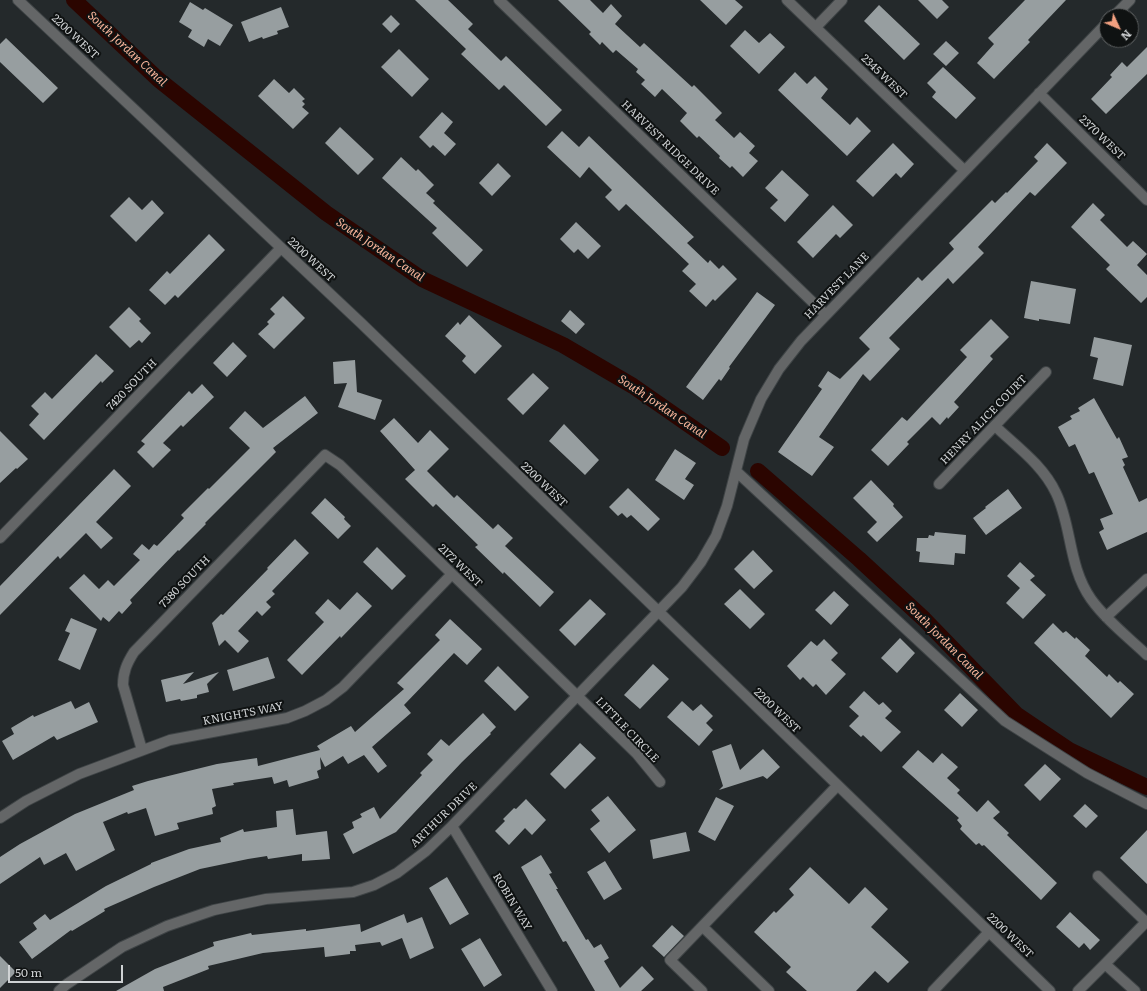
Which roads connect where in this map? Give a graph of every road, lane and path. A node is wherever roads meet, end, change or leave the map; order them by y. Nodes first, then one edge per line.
1 (18, 0) edge
2 (499, 0) edge
3 (787, 0) edge
4 (842, 0) edge
5 (1130, 0) edge
6 (1122, 8) edge
7 (816, 27) junction
8 (1099, 31) edge
9 (1039, 93) junction
10 (964, 170) junction
11 (1147, 200) edge
12 (281, 248) junction
13 (826, 314) junction
14 (1046, 372) dead end
15 (995, 426) junction
16 (325, 455) joint
17 (737, 472) junction
18 (939, 484) dead end
19 (0, 538) edge
20 (452, 574) junction
21 (1147, 579) edge
22 (657, 612) junction
23 (1106, 616) junction
24 (1147, 655) edge
25 (577, 696) junction
26 (142, 750) junction
27 (660, 782) dead end
28 (837, 786) junction
29 (1147, 804) edge
30 (0, 818) edge
31 (452, 826) junction
32 (1098, 876) dead end
33 (703, 927) junction
34 (989, 932) junction
35 (1106, 964) junction
36 (547, 989) edge
37 (59, 991) edge
38 (702, 991) edge
39 (769, 991) edge
40 (933, 991) edge
41 (1050, 991) edge
42 (1078, 991) edge
43 (1135, 991) edge

1 - 12 street, 2200 WEST
2 - 13 street, HARVEST RIDGE DRIVE
3 - 7 street, 2345 WEST
4 - 7 street
5 - 6 street
7 - 10 street, 2345 WEST
8 - 9 street, HARVEST LANE
9 - 10 street, HARVEST LANE
9 - 11 street, 2370 WEST
10 - 13 street, HARVEST LANE
12 - 19 street, 7420 SOUTH
12 - 22 street, 2200 WEST
13 - 17 street, HARVEST LANE
14 - 15 street, HENRY ALICE COURT
15 - 18 street, HENRY ALICE COURT
15 - 23 street
16 - 20 street, 2172 WEST
16 - 26 street, 7380 SOUTH
17 - 22 street, HARVEST LANE
17 - 29 street
20 - 25 street, 2172 WEST
20 - 26 street, KNIGHTS WAY
21 - 23 street
22 - 25 street, ARTHUR DRIVE
22 - 28 street, 2200 WEST
23 - 24 street
25 - 27 street, LITTLE CIRCLE
25 - 31 street, ARTHUR DRIVE
26 - 30 street, KNIGHTS WAY
28 - 33 street
28 - 34 street, 2200 WEST
31 - 36 street, ROBIN WAY
31 - 37 street, ARTHUR DRIVE
32 - 35 street
33 - 38 street
33 - 39 street
34 - 40 street
34 - 41 street, 2200 WEST
35 - 42 street
35 - 43 street

